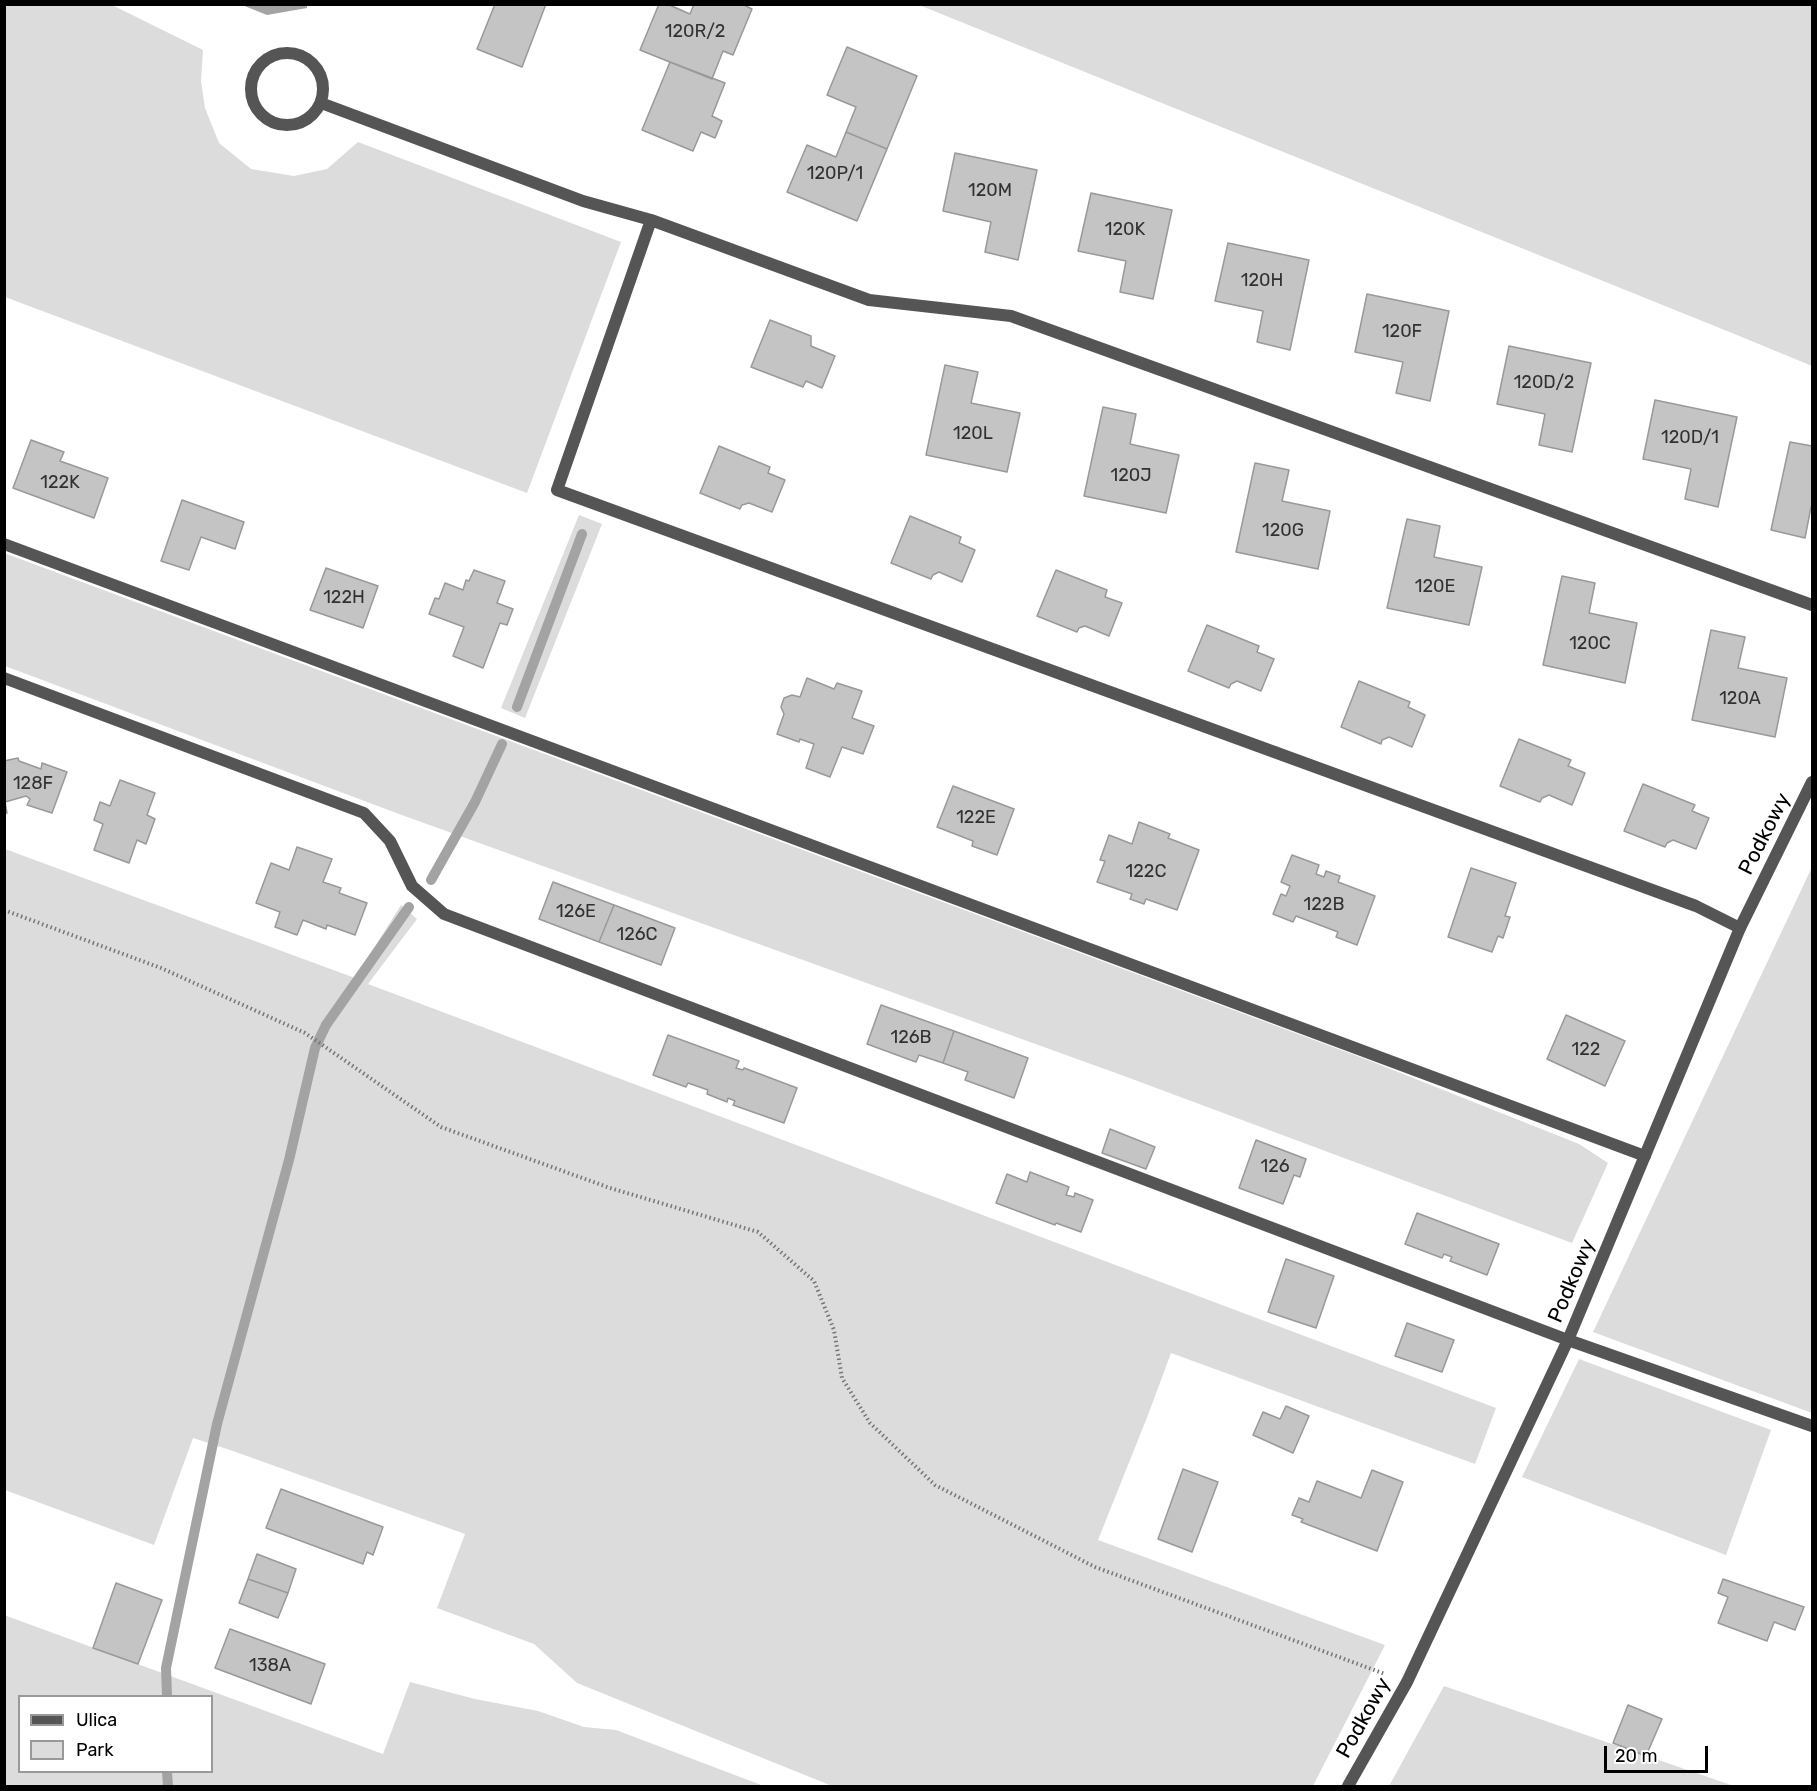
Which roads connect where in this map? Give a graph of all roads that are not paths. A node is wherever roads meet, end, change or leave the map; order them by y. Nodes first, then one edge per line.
1 (321, 103) junction
2 (651, 220) junction
3 (4, 544) edge
4 (1812, 605) edge
5 (4, 678) edge
6 (1812, 783) edge
7 (1740, 928) junction
8 (1645, 1156) junction
9 (1568, 1340) junction
10 (1812, 1426) edge
11 (1348, 1786) edge

1 - 1 street
1 - 2 street
2 - 4 street
2 - 7 street
3 - 8 street
5 - 9 street
6 - 7 street, Podkowy
7 - 8 street, Podkowy
8 - 9 street, Podkowy
9 - 10 street
9 - 11 street, Podkowy

